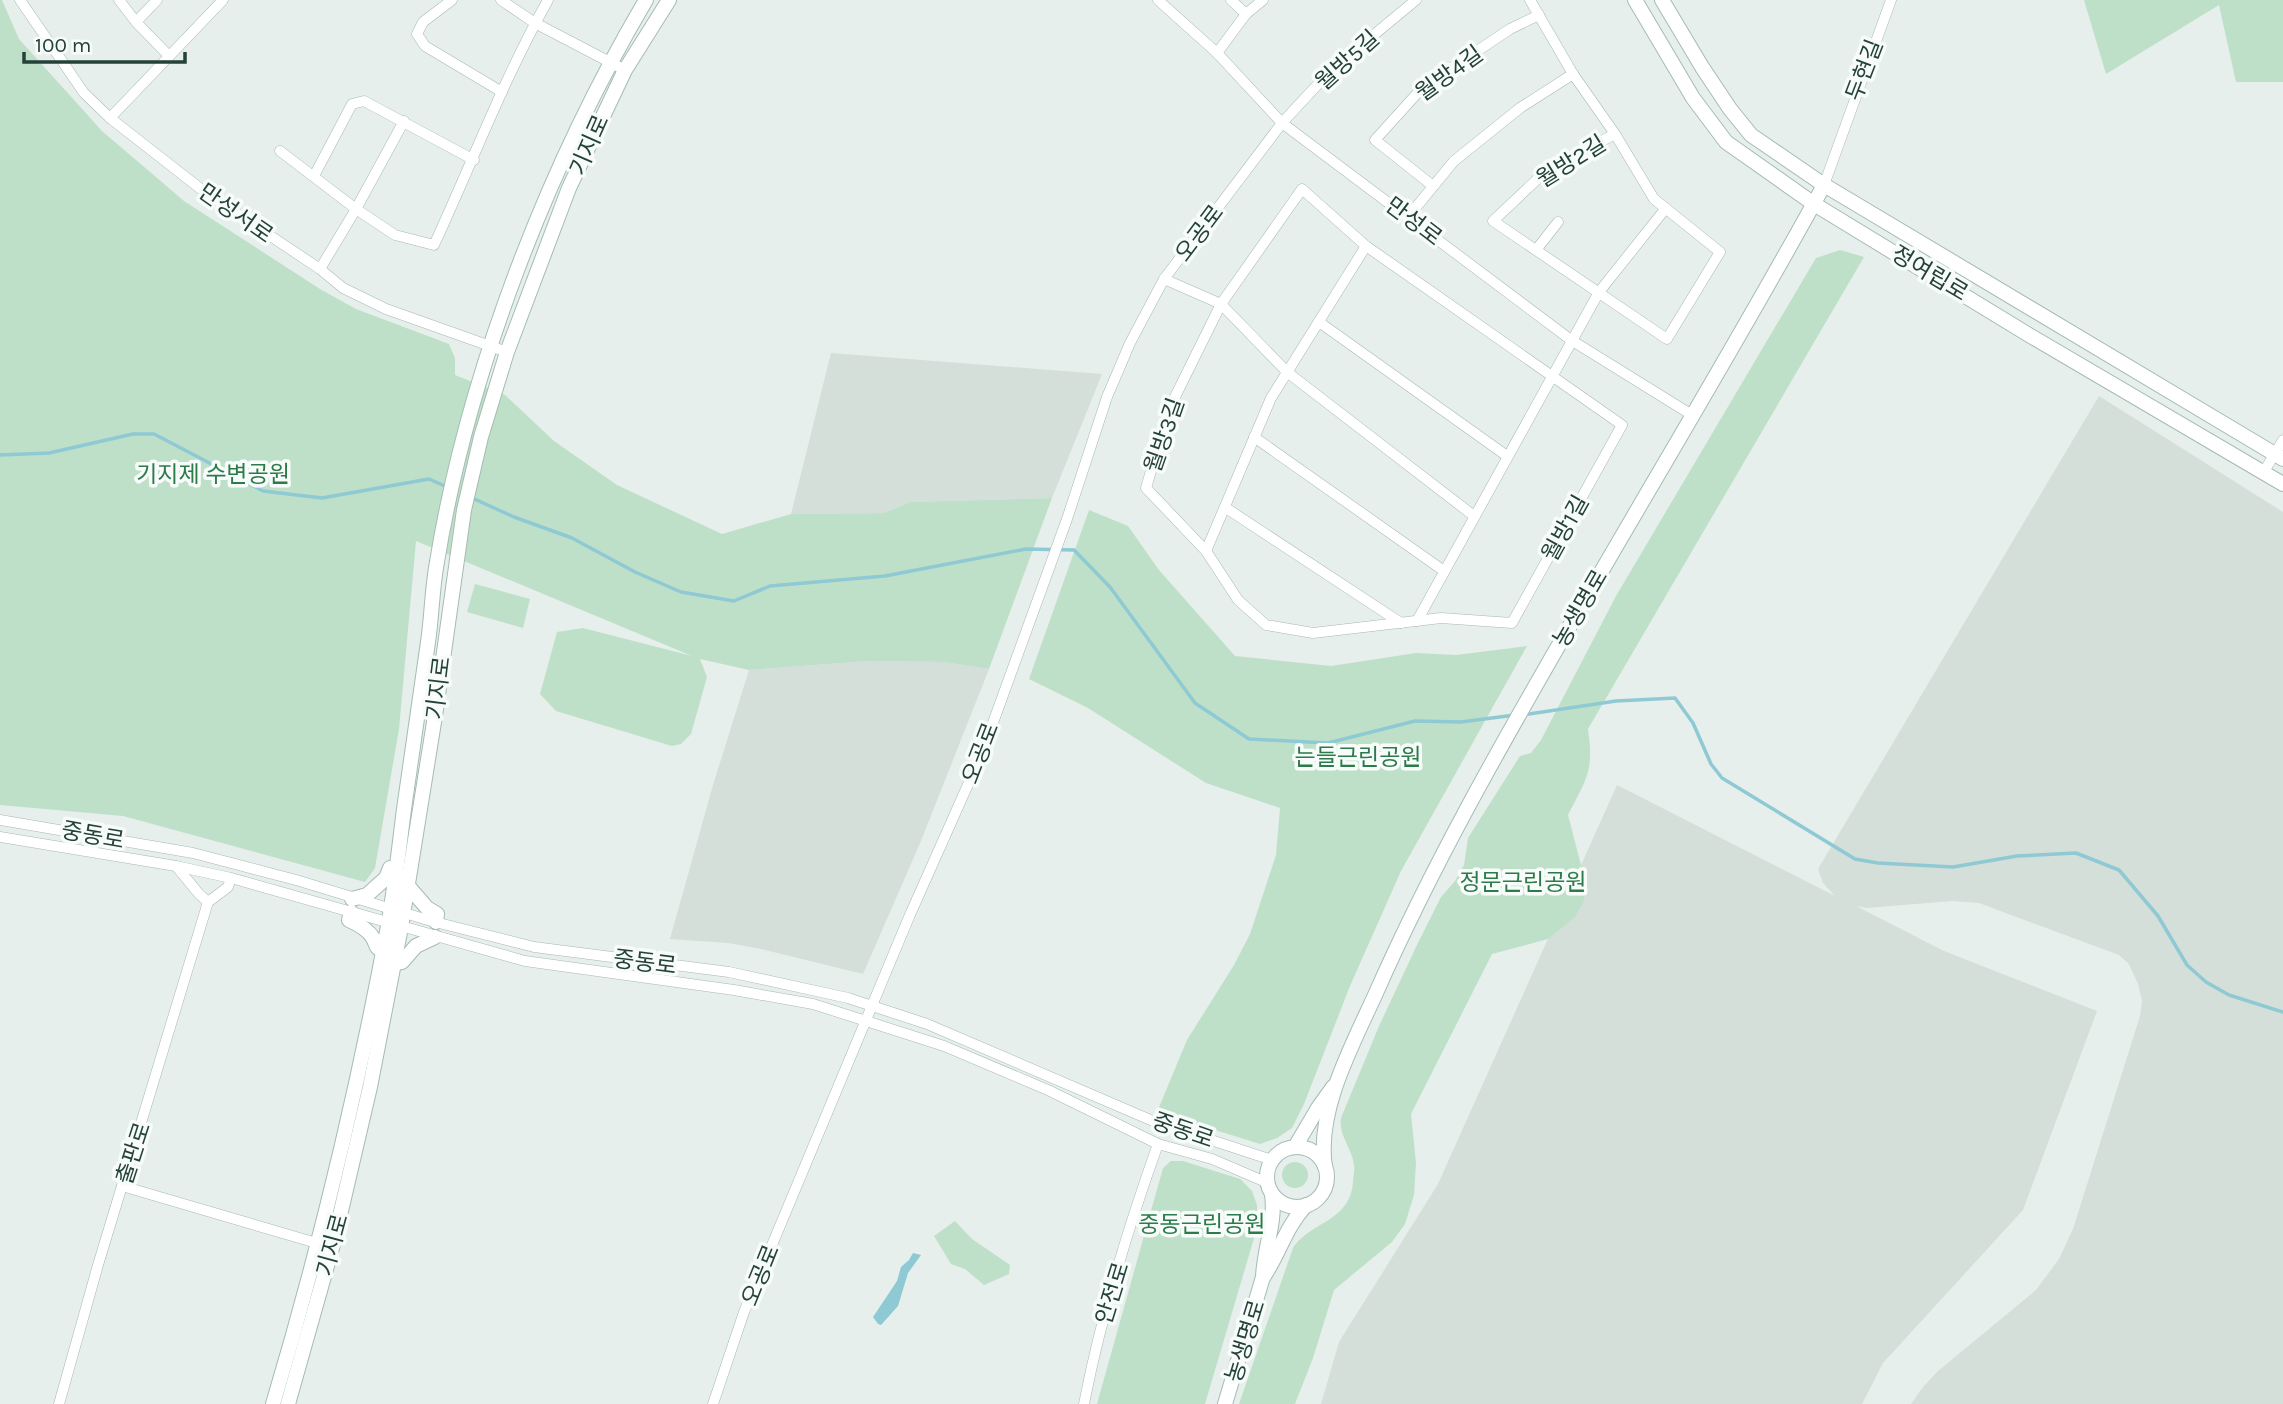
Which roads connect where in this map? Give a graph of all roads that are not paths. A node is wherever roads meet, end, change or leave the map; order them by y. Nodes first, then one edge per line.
1 (20, 0) edge
2 (119, 0) edge
3 (157, 0) edge
4 (223, 0) edge
5 (452, 0) edge
6 (501, 0) edge
7 (548, 0) edge
8 (646, 0) edge
9 (669, 0) edge
10 (1158, 0) edge
11 (1231, 0) edge
12 (1263, 0) edge
13 (1416, 0) edge
14 (1530, 0) edge
15 (1635, 0) edge
16 (1662, 0) edge
17 (1891, 0) edge
18 (1246, 15) junction
19 (1539, 15) junction
20 (136, 22) junction
21 (535, 23) junction
22 (1217, 53) junction
23 (169, 56) junction
24 (618, 66) junction
25 (1573, 74) junction
26 (502, 92) junction
27 (110, 118) junction
28 (404, 121) junction
29 (1282, 123) junction
30 (1615, 134) junction
31 (1840, 141) joint
32 (280, 151) dead end
33 (474, 160) junction
34 (314, 176) junction
35 (1824, 185) junction
36 (1433, 186) junction
37 (1814, 204) junction
38 (1666, 208) junction
39 (356, 209) junction
40 (1408, 217) junction
41 (1558, 222) dead end
42 (1366, 246) junction
43 (1536, 250) junction
44 (320, 270) junction
45 (1164, 279) junction
46 (1599, 292) junction
47 (1221, 304) junction
48 (1455, 307) joint
49 (1319, 322) junction
50 (1571, 340) junction
51 (490, 346) junction
52 (507, 352) junction
53 (1287, 372) junction
54 (1552, 375) junction
55 (1692, 415) junction
56 (1254, 437) junction
57 (2283, 440) edge
58 (1507, 456) junction
59 (2279, 457) edge
60 (2263, 472) junction
61 (2283, 484) edge
62 (1226, 508) junction
63 (1474, 516) junction
64 (1206, 551) junction
65 (1444, 571) junction
66 (1417, 621) junction
67 (1401, 623) junction
68 (1266, 625) joint
69 (0, 820) edge
70 (0, 837) edge
71 (176, 866) junction
72 (396, 869) junction
73 (231, 878) junction
74 (408, 886) junction
75 (208, 902) junction
76 (352, 906) junction
77 (396, 918) junction
78 (436, 930) junction
79 (383, 951) junction
80 (394, 963) junction
81 (872, 1006) junction
82 (866, 1021) junction
83 (1336, 1084) junction
84 (1158, 1144) junction
85 (1295, 1147) junction
86 (1272, 1160) junction
87 (1325, 1167) junction
88 (122, 1186) junction
89 (1270, 1188) junction
90 (1306, 1205) junction
91 (320, 1244) junction
92 (1264, 1277) junction
93 (59, 1404) edge
94 (273, 1404) edge
95 (288, 1404) edge
96 (713, 1404) edge
97 (1084, 1404) edge
98 (1225, 1404) edge

1 - 27 street, 만성서로
2 - 20 street
3 - 20 street
4 - 23 street
5 - 26 street
6 - 21 street
7 - 21 street
8 - 24 street, 기지로
9 - 24 street, 기지로
10 - 22 street, 만성로
11 - 18 street
12 - 18 street
13 - 29 street, 월방5길
14 - 19 street
15 - 37 street, 정여립로
16 - 35 street, 정여립로
17 - 31 street, 두현길
18 - 22 street
19 - 25 street
19 - 36 street, 월방4길
20 - 23 street
21 - 24 street
21 - 26 street
22 - 29 street, 만성로
23 - 27 street
24 - 51 street, 기지로
24 - 52 street, 기지로
25 - 30 street
25 - 36 street
26 - 33 street
27 - 44 street, 만성서로
28 - 33 street
28 - 34 street
28 - 39 street
29 - 40 street, 만성로
29 - 45 street, 오공로
30 - 38 street, 월방2길
30 - 43 street, 월방2길
31 - 35 street, 농생명로
32 - 34 street
33 - 39 street
34 - 39 street
35 - 37 street, 농생명로
35 - 59 street, 정여립로
36 - 40 street
37 - 55 street, 농생명로
37 - 60 street, 정여립로
38 - 46 street
38 - 46 street, 월방2길
39 - 44 street
40 - 50 street, 만성로
41 - 43 street
42 - 47 street, 월방3길
42 - 48 street, 월방3길
42 - 49 street
43 - 46 street, 월방2길
44 - 51 street, 만성서로
45 - 47 street
45 - 81 street, 오공로
46 - 50 street
47 - 53 street
47 - 64 street, 월방3길
48 - 54 street, 월방1길
49 - 53 street
49 - 58 street
50 - 54 street
50 - 55 street, 만성로
51 - 52 street, 만성서로
51 - 72 street, 기지로
52 - 74 street, 기지로
53 - 56 street
53 - 63 street
54 - 58 street
54 - 66 street, 월방1길
55 - 83 street, 농생명로
56 - 62 street
56 - 65 street
57 - 59 street
58 - 63 street
59 - 60 street
60 - 61 street, 정여립로
62 - 64 street
62 - 67 street
63 - 65 street
64 - 68 street, 월방3길
65 - 66 street
66 - 67 street, 월방1길
67 - 68 street, 월방1길
69 - 76 street, 중동로
70 - 71 street, 중동로
71 - 73 street, 중동로
71 - 75 street
72 - 76 street
72 - 77 street, 기지로
73 - 75 street, 출판로
73 - 76 street, 중동로
74 - 77 street, 기지로
74 - 78 street
75 - 88 street, 출판로
76 - 77 street, 중동로
76 - 79 street
77 - 78 street, 중동로
77 - 79 street, 기지로
77 - 80 street, 기지로
78 - 80 street
78 - 81 street, 중동로
78 - 82 street, 중동로
79 - 91 street, 기지로
80 - 95 street, 기지로
81 - 82 street, 오공로
81 - 86 street, 중동로
82 - 84 street, 중동로
82 - 96 street, 오공로
83 - 85 street
83 - 87 street
84 - 89 street, 중동로
84 - 97 street, 안전로
85 - 86 street
85 - 87 street
86 - 89 street
87 - 90 street
88 - 91 street
88 - 93 street, 출판로
89 - 90 street
89 - 92 street
90 - 92 street
91 - 94 street, 기지로
92 - 98 street, 농생명로

